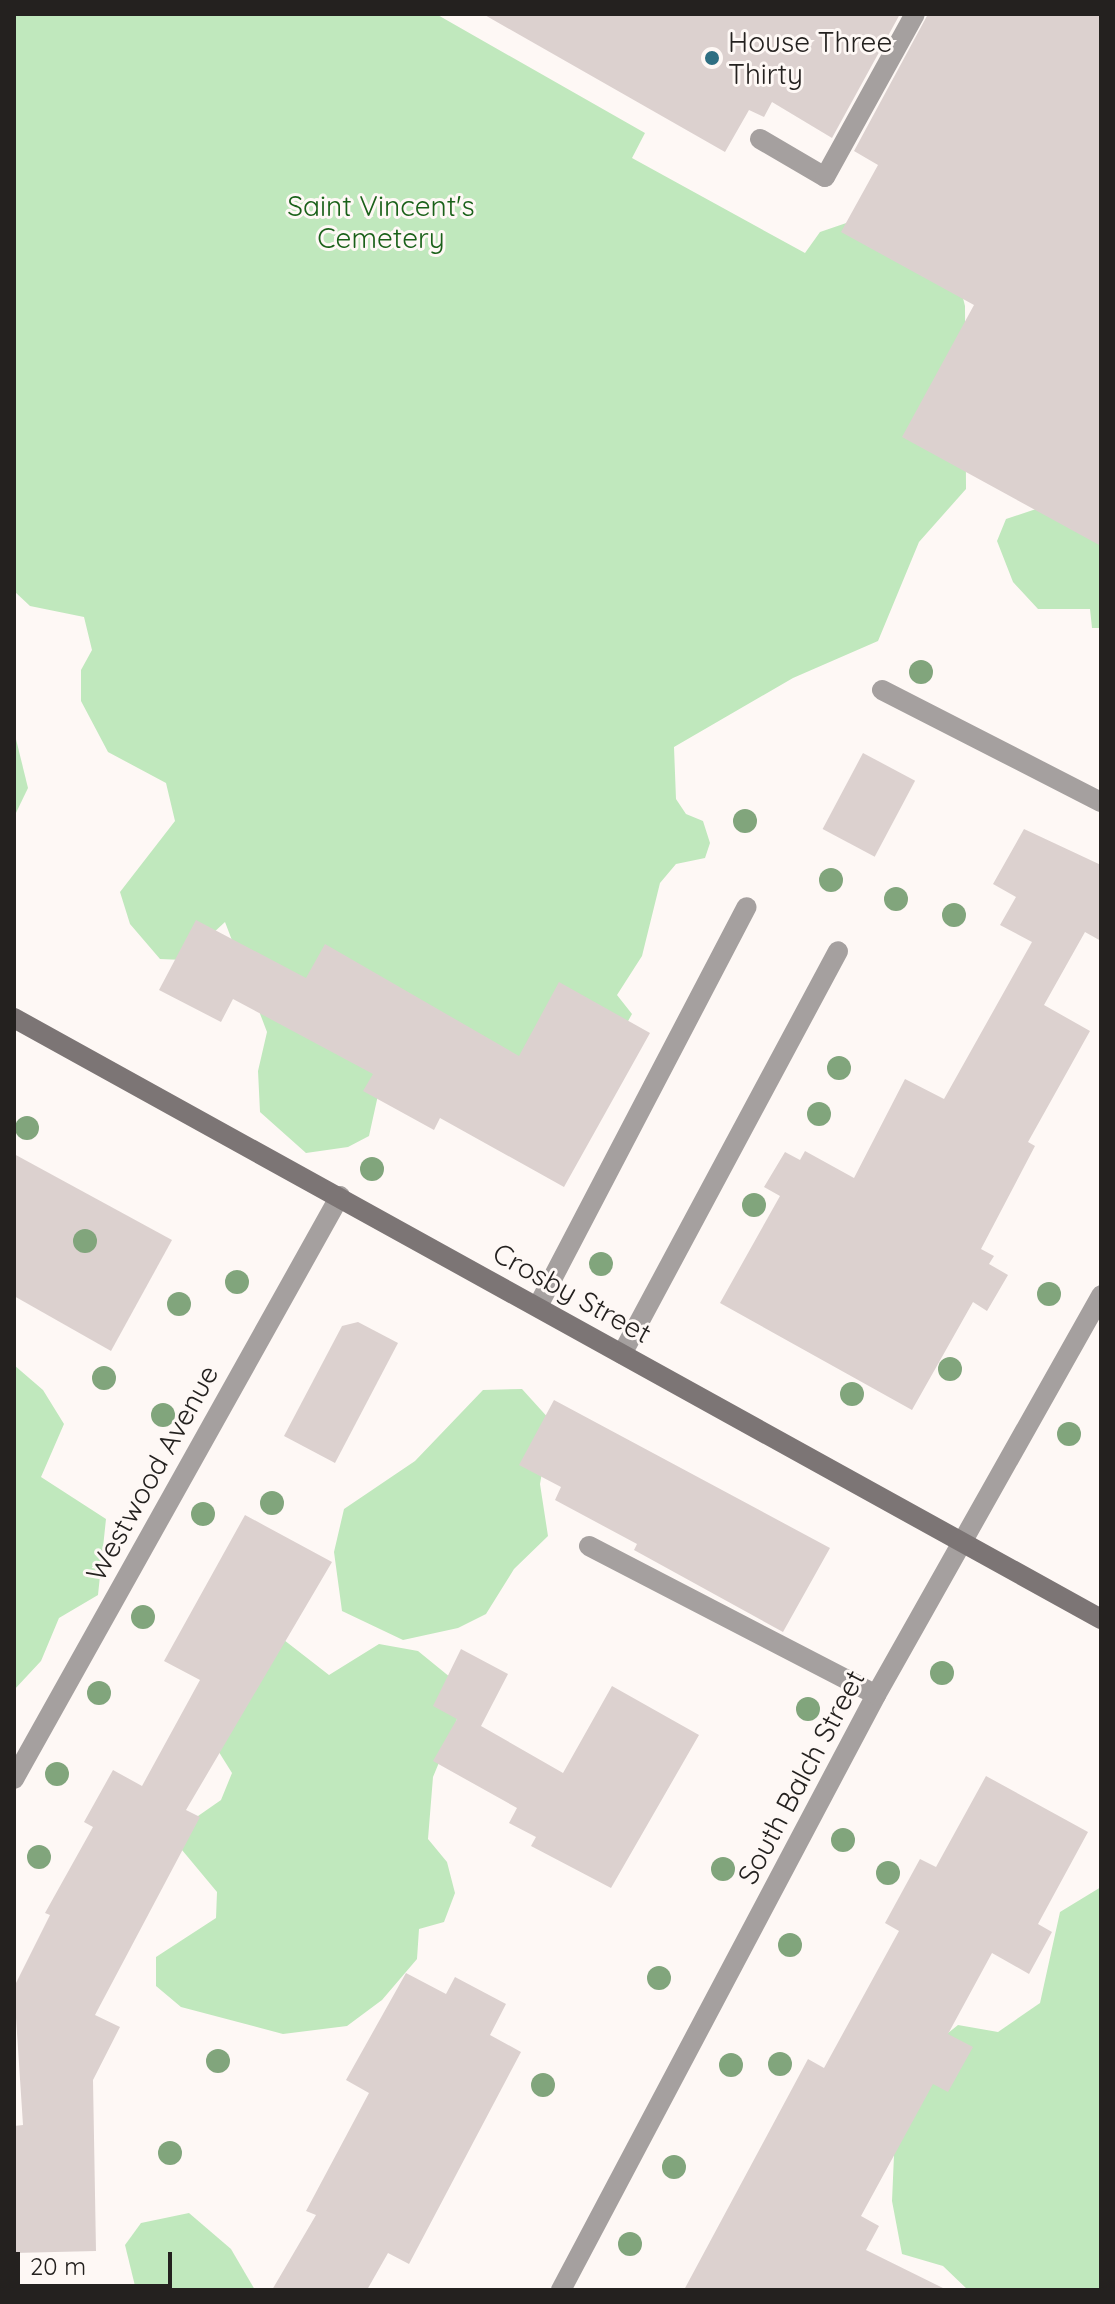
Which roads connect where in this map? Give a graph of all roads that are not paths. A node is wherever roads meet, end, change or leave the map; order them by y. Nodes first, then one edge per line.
1 (915, 14) edge
2 (760, 139) dead end
3 (882, 690) dead end
4 (1101, 802) edge
5 (747, 907) dead end
6 (838, 951) dead end
7 (14, 1018) edge
8 (340, 1196) junction
9 (1101, 1295) edge
10 (538, 1306) junction
11 (622, 1354) junction
12 (961, 1540) junction
13 (589, 1546) dead end
14 (1101, 1619) edge
15 (876, 1695) junction
16 (14, 1779) edge
17 (561, 2290) edge

1 - 2 street
3 - 4 street
5 - 10 street
6 - 11 street
7 - 8 street, Crosby Street
8 - 10 street, Crosby Street
8 - 16 street, Westwood Avenue
9 - 12 street, South Balch Street
10 - 11 street, Crosby Street
11 - 12 street, Crosby Street
12 - 14 street, Crosby Street
12 - 15 street, South Balch Street
13 - 15 street
15 - 17 street, South Balch Street

